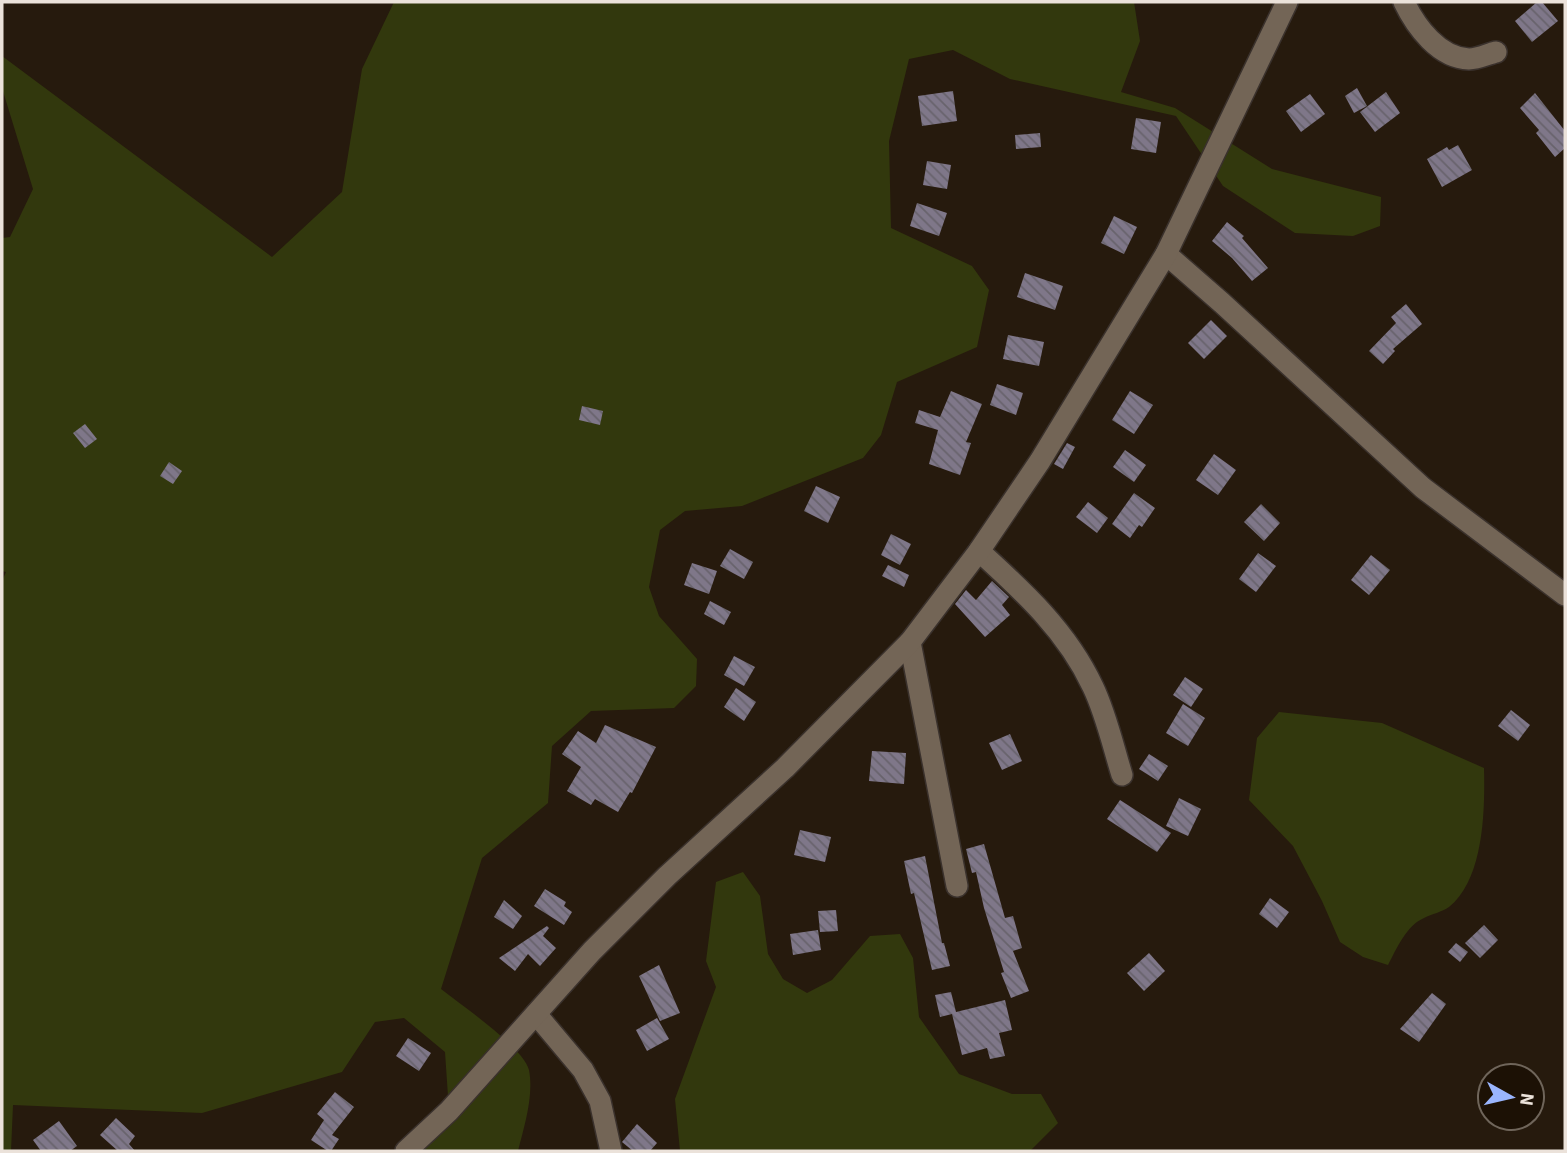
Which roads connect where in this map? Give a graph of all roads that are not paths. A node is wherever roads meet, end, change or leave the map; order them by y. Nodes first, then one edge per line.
1 (1287, 2) edge
2 (1404, 2) edge
3 (1496, 51) dead end
4 (1166, 254) junction
5 (979, 551) junction
6 (1565, 595) edge
7 (910, 642) junction
8 (1122, 775) dead end
9 (957, 886) dead end
10 (536, 1014) junction
11 (406, 1151) edge
12 (611, 1151) edge

1 - 4 street
2 - 3 street
4 - 5 street
4 - 6 street
5 - 7 street
5 - 8 street
7 - 9 street
7 - 10 street
10 - 11 street
10 - 12 street

